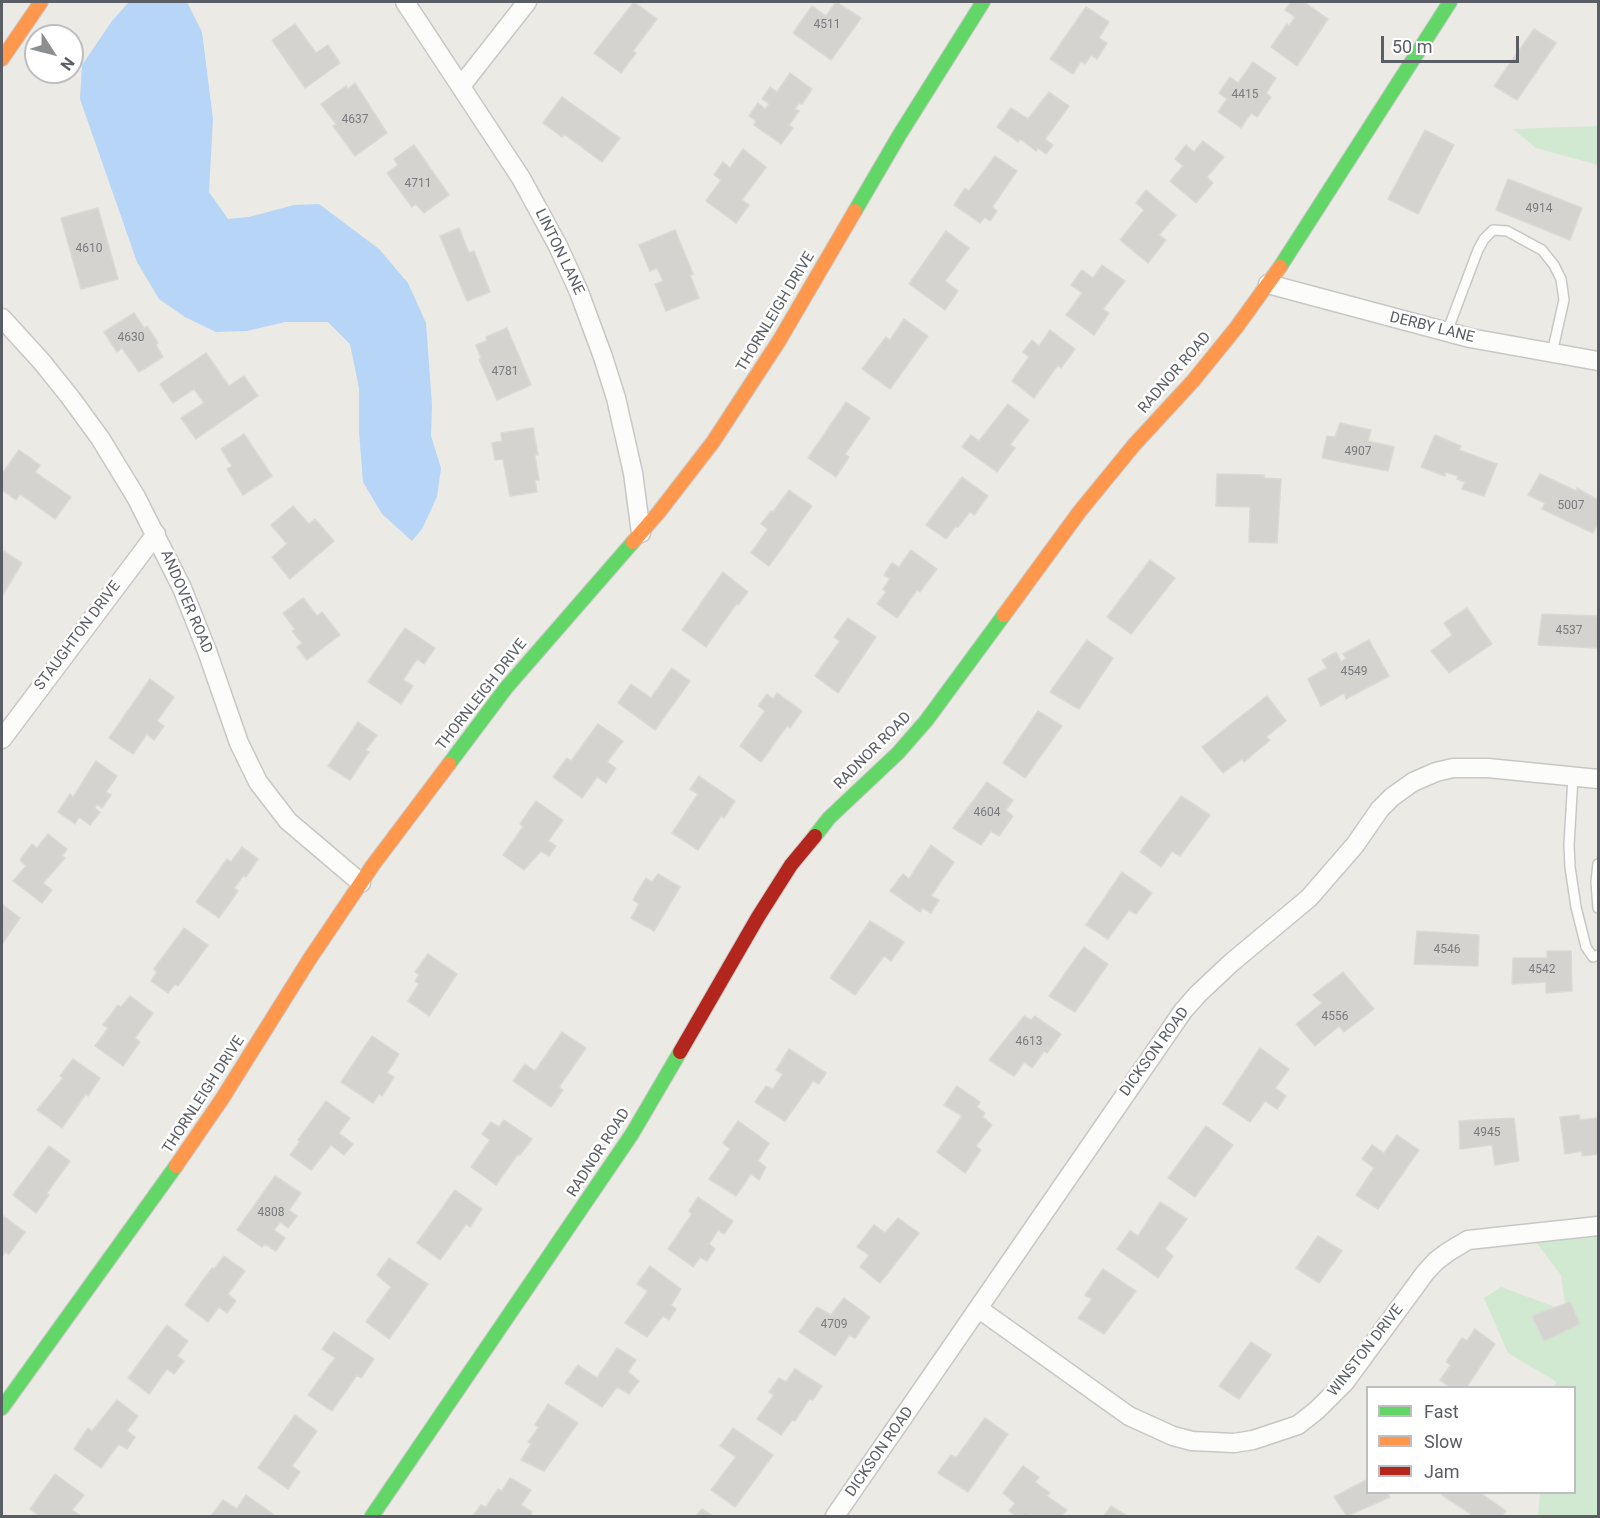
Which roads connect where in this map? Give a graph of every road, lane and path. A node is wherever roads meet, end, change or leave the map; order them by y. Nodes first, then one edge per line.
1 (41, 2) edge
2 (405, 2) edge
3 (527, 2) edge
4 (983, 2) edge
5 (1450, 2) edge
6 (2, 59) edge
7 (461, 86) junction
8 (1268, 284) junction
9 (2, 318) edge
10 (1447, 332) junction
11 (1552, 353) junction
12 (1599, 361) edge
13 (641, 532) junction
14 (156, 534) junction
15 (2, 739) edge
16 (1574, 777) junction
17 (1599, 779) edge
18 (1599, 864) edge
19 (362, 883) junction
20 (1599, 908) edge
21 (1599, 955) edge
22 (1599, 1226) edge
23 (979, 1309) junction
24 (2, 1408) edge
25 (372, 1516) edge
26 (835, 1516) edge

1 - 6 street
2 - 7 street, LINTON LANE
3 - 7 street
4 - 13 street, THORNLEIGH DRIVE
5 - 8 street, RADNOR ROAD
7 - 13 street, LINTON LANE
8 - 10 street, DERBY LANE
8 - 25 street, RADNOR ROAD
9 - 14 street, ANDOVER ROAD
10 - 11 street, DERBY LANE
10 - 11 lane
11 - 12 street, DERBY LANE
13 - 19 street, THORNLEIGH DRIVE
14 - 15 street, STAUGHTON DRIVE
14 - 19 street, ANDOVER ROAD
16 - 17 street, DICKSON ROAD
16 - 21 lane
16 - 23 street, DICKSON ROAD
18 - 20 lane
19 - 24 street, THORNLEIGH DRIVE
22 - 23 street, WINSTON DRIVE
23 - 26 street, DICKSON ROAD

